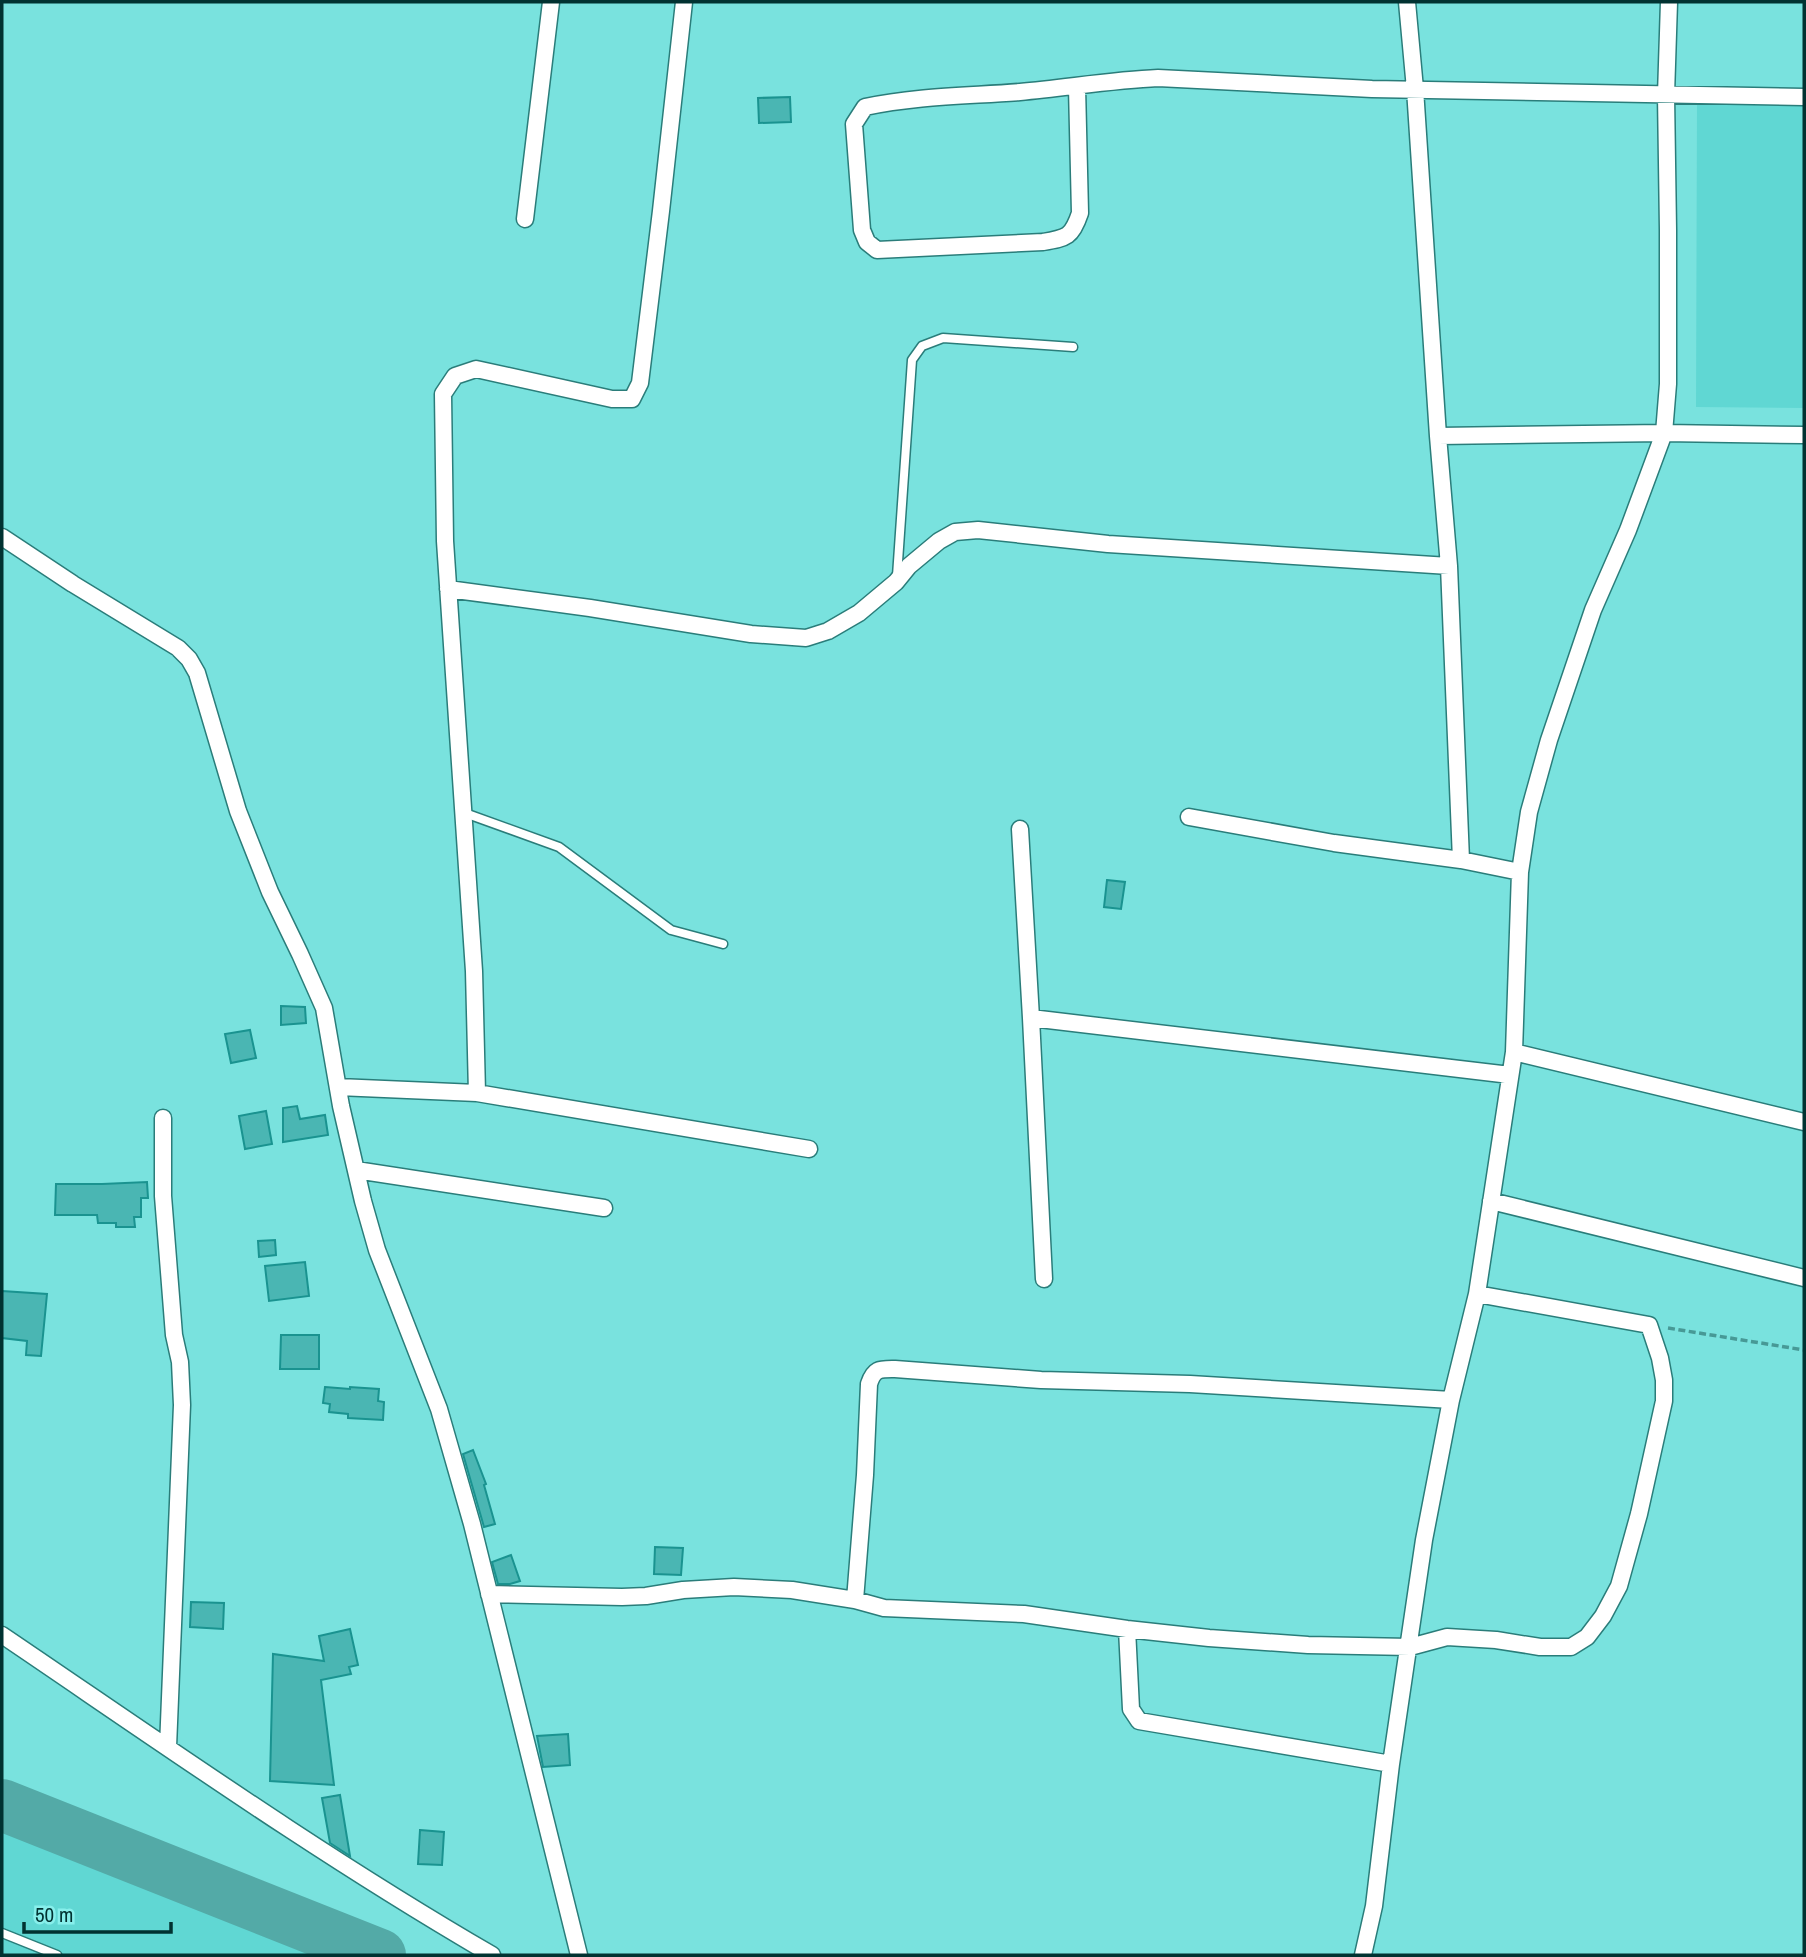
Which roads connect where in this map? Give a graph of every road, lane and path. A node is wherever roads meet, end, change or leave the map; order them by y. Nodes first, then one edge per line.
1 (551, 2) edge
2 (684, 2) edge
3 (1407, 2) edge
4 (1669, 2) edge
5 (1077, 87) junction
6 (1415, 89) junction
7 (1666, 95) junction
8 (1804, 97) edge
9 (525, 219) dead end
10 (1073, 347) dead end
11 (1664, 433) junction
12 (1804, 435) edge
13 (1438, 436) junction
14 (2, 537) edge
15 (1449, 566) junction
16 (896, 582) junction
17 (448, 590) junction
18 (462, 812) junction
19 (1189, 817) dead end
20 (1020, 828) dead end
21 (1461, 860) junction
22 (1520, 872) junction
23 (723, 944) dead end
24 (1031, 1018) junction
25 (1514, 1052) junction
26 (1510, 1075) junction
27 (338, 1087) junction
28 (477, 1093) junction
29 (163, 1118) dead end
30 (1804, 1122) edge
31 (809, 1149) dead end
32 (356, 1170) junction
33 (1491, 1201) junction
34 (604, 1208) dead end
35 (1804, 1278) edge
36 (1044, 1279) dead end
37 (1477, 1294) junction
38 (1649, 1325) junction
39 (1804, 1350) edge
40 (1451, 1401) junction
41 (489, 1594) junction
42 (855, 1600) junction
43 (1127, 1629) junction
44 (2, 1635) edge
45 (1410, 1647) junction
46 (168, 1747) junction
47 (1391, 1764) junction
48 (2, 1933) edge
49 (57, 1955) edge
50 (492, 1955) edge
51 (579, 1955) edge
52 (1363, 1955) edge

1 - 9 street
2 - 17 street
3 - 6 street
4 - 7 street
5 - 5 street
5 - 6 street
6 - 7 street
6 - 13 street
7 - 8 street
7 - 11 street
10 - 16 lane
11 - 12 street
11 - 13 street
11 - 22 street
13 - 15 street
14 - 27 street
15 - 16 street
15 - 21 street
16 - 17 street
17 - 18 street
18 - 23 lane
18 - 28 street
19 - 21 street
20 - 24 street
21 - 22 street
22 - 25 street
24 - 26 street
24 - 36 street
25 - 26 street
25 - 30 street
26 - 33 street
27 - 28 street
27 - 32 street
28 - 31 street
29 - 46 street
32 - 34 street
32 - 41 street
33 - 35 street
33 - 37 street
37 - 38 street
37 - 40 street
38 - 39 path
38 - 45 street
40 - 42 street
40 - 45 street
41 - 42 street
41 - 51 street
42 - 43 street
43 - 45 street
43 - 47 street
44 - 46 street
45 - 47 street
46 - 50 street
47 - 52 street
48 - 49 lane

